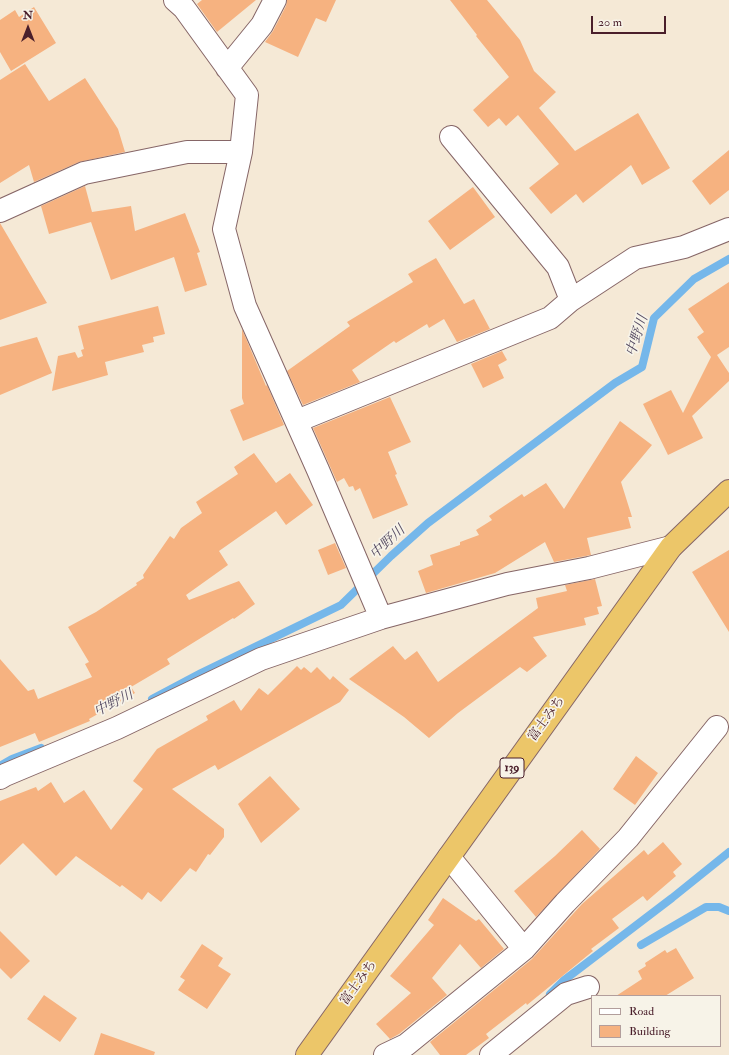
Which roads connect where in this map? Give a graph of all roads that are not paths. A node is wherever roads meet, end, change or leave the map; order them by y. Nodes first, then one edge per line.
1 (175, 0) edge
2 (275, 0) edge
3 (227, 68) junction
4 (451, 137) dead end
5 (241, 152) junction
6 (0, 211) edge
7 (729, 229) edge
8 (572, 300) junction
9 (297, 421) junction
10 (729, 491) edge
11 (671, 547) junction
12 (379, 613) junction
13 (717, 727) dead end
14 (0, 778) edge
15 (448, 857) junction
16 (524, 949) junction
17 (588, 986) dead end
18 (307, 1055) edge
19 (385, 1055) edge
20 (491, 1055) edge

1 - 3 street
2 - 3 street
3 - 5 street
4 - 8 street
5 - 6 street
5 - 9 street
7 - 8 street
8 - 9 street
9 - 12 street
10 - 11 highway, 富士みち / 139
11 - 12 street
11 - 15 highway, 富士みち / 139
12 - 14 street
13 - 16 street
15 - 16 street
15 - 18 highway, 富士みち / 139
16 - 19 street
17 - 20 street

